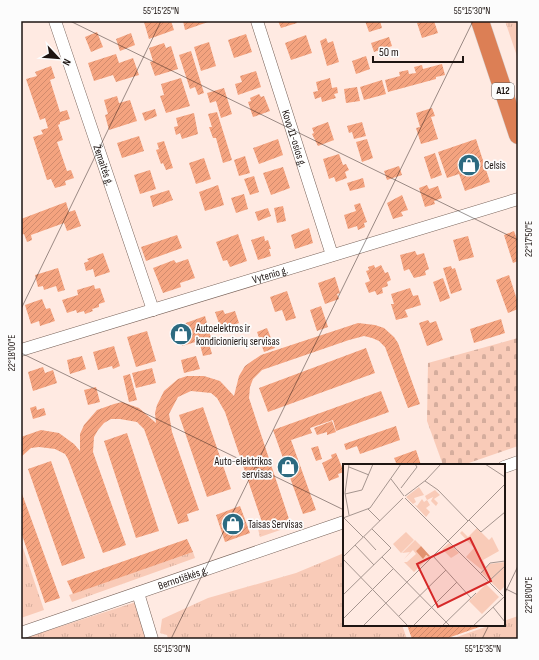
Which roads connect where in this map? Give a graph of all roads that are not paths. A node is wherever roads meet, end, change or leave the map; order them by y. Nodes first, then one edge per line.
1 (55, 21) edge
2 (257, 21) edge
3 (480, 21) edge
4 (518, 135) edge
5 (518, 200) edge
6 (332, 256) junction
7 (153, 310) junction
8 (21, 350) edge
9 (518, 462) edge
10 (505, 468) edge
11 (343, 522) edge
12 (138, 593) junction
13 (21, 633) edge
14 (152, 639) edge

1 - 7 street, Žemaitės g.
2 - 6 street, Kovo 11-osios g.
3 - 4 highway, A12
5 - 6 street, Vytenio g.
6 - 7 street, Vytenio g.
7 - 8 street, Vytenio g.
9 - 10 street
11 - 12 street, Bernotiškės g.
12 - 13 street, Bernotiškės g.
12 - 14 street

